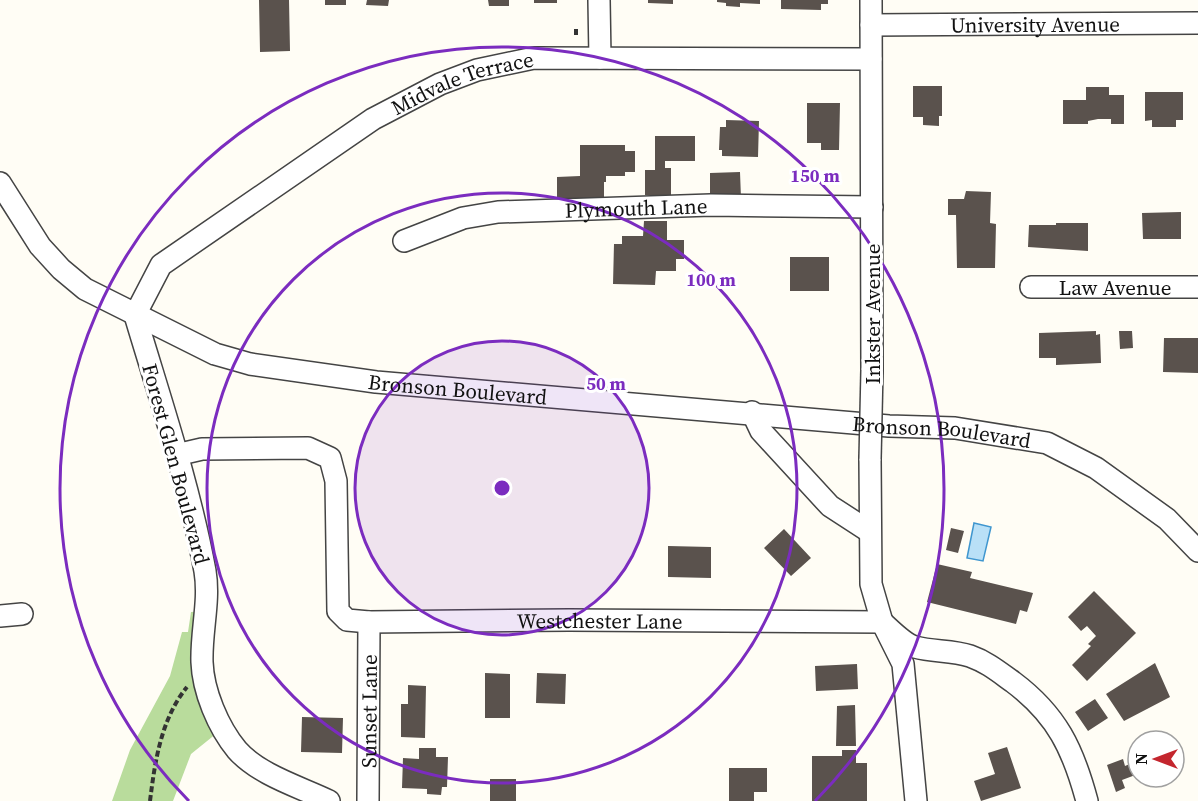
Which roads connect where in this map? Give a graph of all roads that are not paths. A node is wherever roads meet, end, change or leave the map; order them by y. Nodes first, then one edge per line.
1 (599, 0) edge
2 (871, 0) edge
3 (1198, 23) edge
4 (871, 25) junction
5 (600, 58) junction
6 (871, 59) junction
7 (0, 183) edge
8 (872, 207) junction
9 (404, 241) dead end
10 (1031, 287) dead end
11 (1198, 287) edge
12 (135, 315) junction
13 (752, 412) junction
14 (177, 455) junction
15 (870, 532) junction
16 (1198, 551) edge
17 (22, 614) dead end
18 (0, 616) edge
19 (369, 622) junction
20 (882, 622) junction
21 (329, 801) edge
22 (368, 801) edge
23 (915, 801) edge
24 (1087, 801) edge

1 - 5 street
2 - 4 street, Inkster Avenue
3 - 4 street, University Avenue
4 - 6 street, Inkster Avenue
5 - 6 street, Midvale Terrace
5 - 12 street, Midvale Terrace
6 - 8 street, Inkster Avenue
7 - 12 street, Bronson Boulevard
8 - 9 street, Plymouth Lane
8 - 15 street, Inkster Avenue, bridge
10 - 11 street, Law Avenue
12 - 13 street, Bronson Boulevard
12 - 14 street, Forest Glen Boulevard
13 - 15 street
13 - 16 street, Bronson Boulevard
14 - 19 street, Westchester Lane
14 - 21 street, Forest Glen Boulevard
15 - 20 street, Inkster Avenue
17 - 18 street
19 - 20 street, Westchester Lane
19 - 22 street, Sunset Lane
20 - 23 street, Inkster Avenue
20 - 24 street

